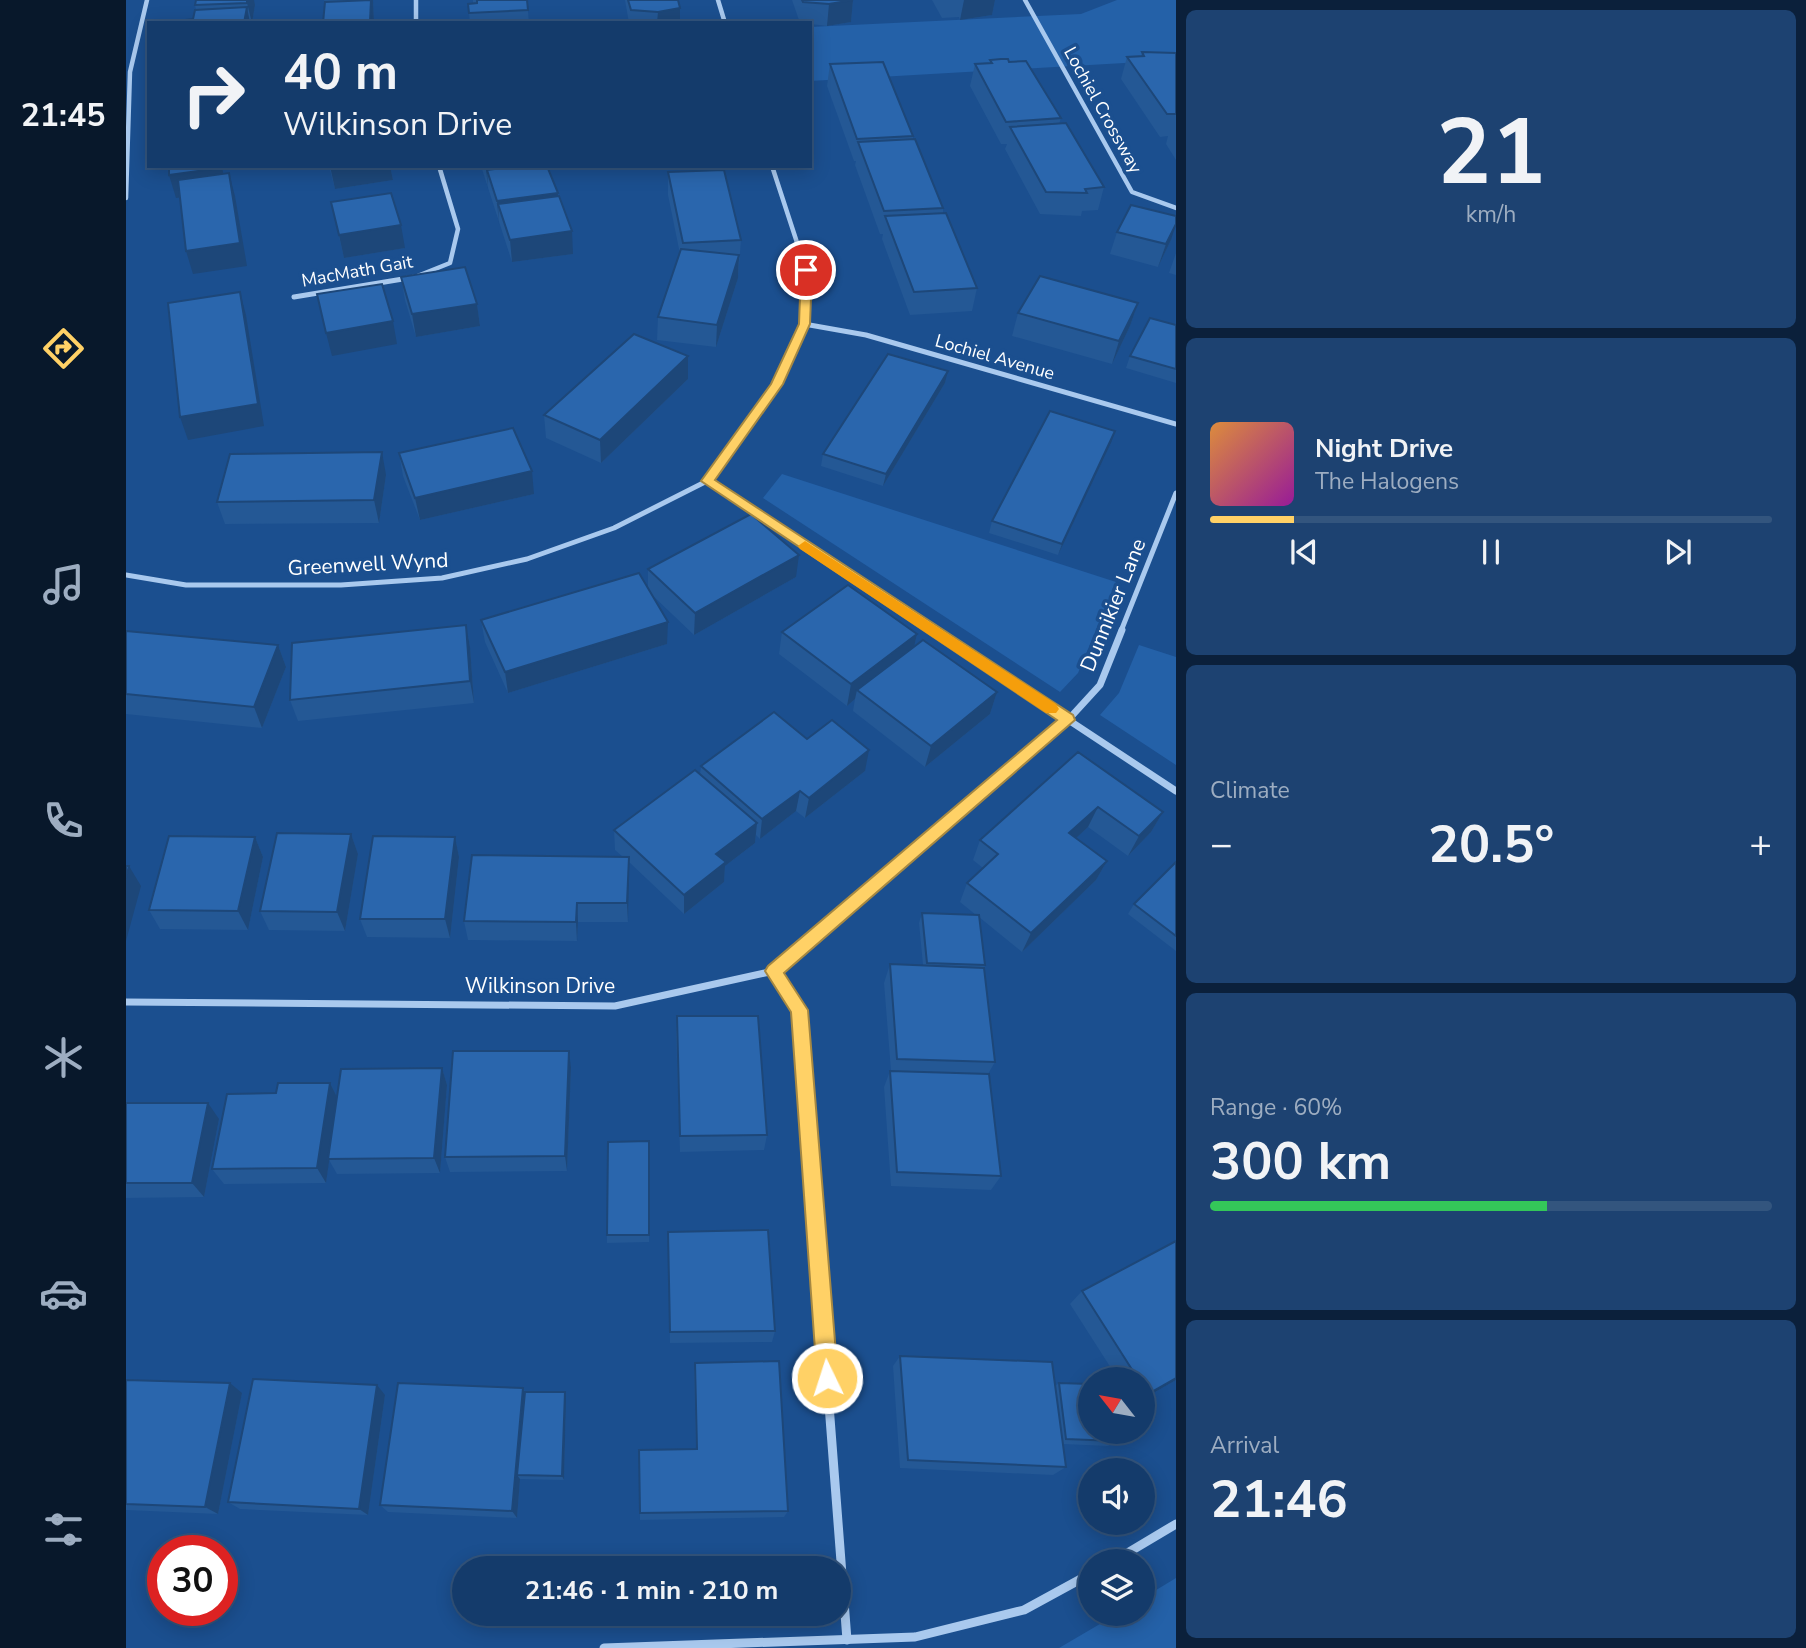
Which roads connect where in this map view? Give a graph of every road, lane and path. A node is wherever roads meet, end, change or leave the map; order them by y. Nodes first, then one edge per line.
1 (147, 0) edge
2 (416, 0) edge
3 (718, 0) edge
4 (1024, 0) edge
5 (416, 21) edge
6 (724, 21) edge
7 (440, 168) edge
8 (773, 168) edge
9 (126, 198) edge
10 (1176, 208) edge
11 (294, 297) dead end
12 (804, 324) junction
13 (1176, 424) edge
14 (707, 481) junction
15 (1176, 494) edge
16 (126, 575) edge
17 (1068, 720) junction
18 (1176, 791) edge
19 (774, 971) junction
20 (126, 1002) edge
21 (1176, 1524) edge
22 (1134, 1549) edge
23 (1078, 1581) edge
24 (847, 1640) junction
25 (604, 1648) edge

1 - 9 street
2 - 5 street
3 - 6 street
4 - 10 street, Lochiel Crossway
7 - 11 street, MacMath Gait
8 - 12 street, Greenwell Wynd
12 - 13 street, Lochiel Avenue
12 - 14 street, Greenwell Wynd
14 - 16 street, Greenwell Wynd
14 - 17 street
15 - 17 street, Dunnikier Lane
17 - 18 street
17 - 19 street, Wilkinson Drive
19 - 20 street, Wilkinson Drive
19 - 24 street
21 - 22 street
23 - 24 street
24 - 25 street

